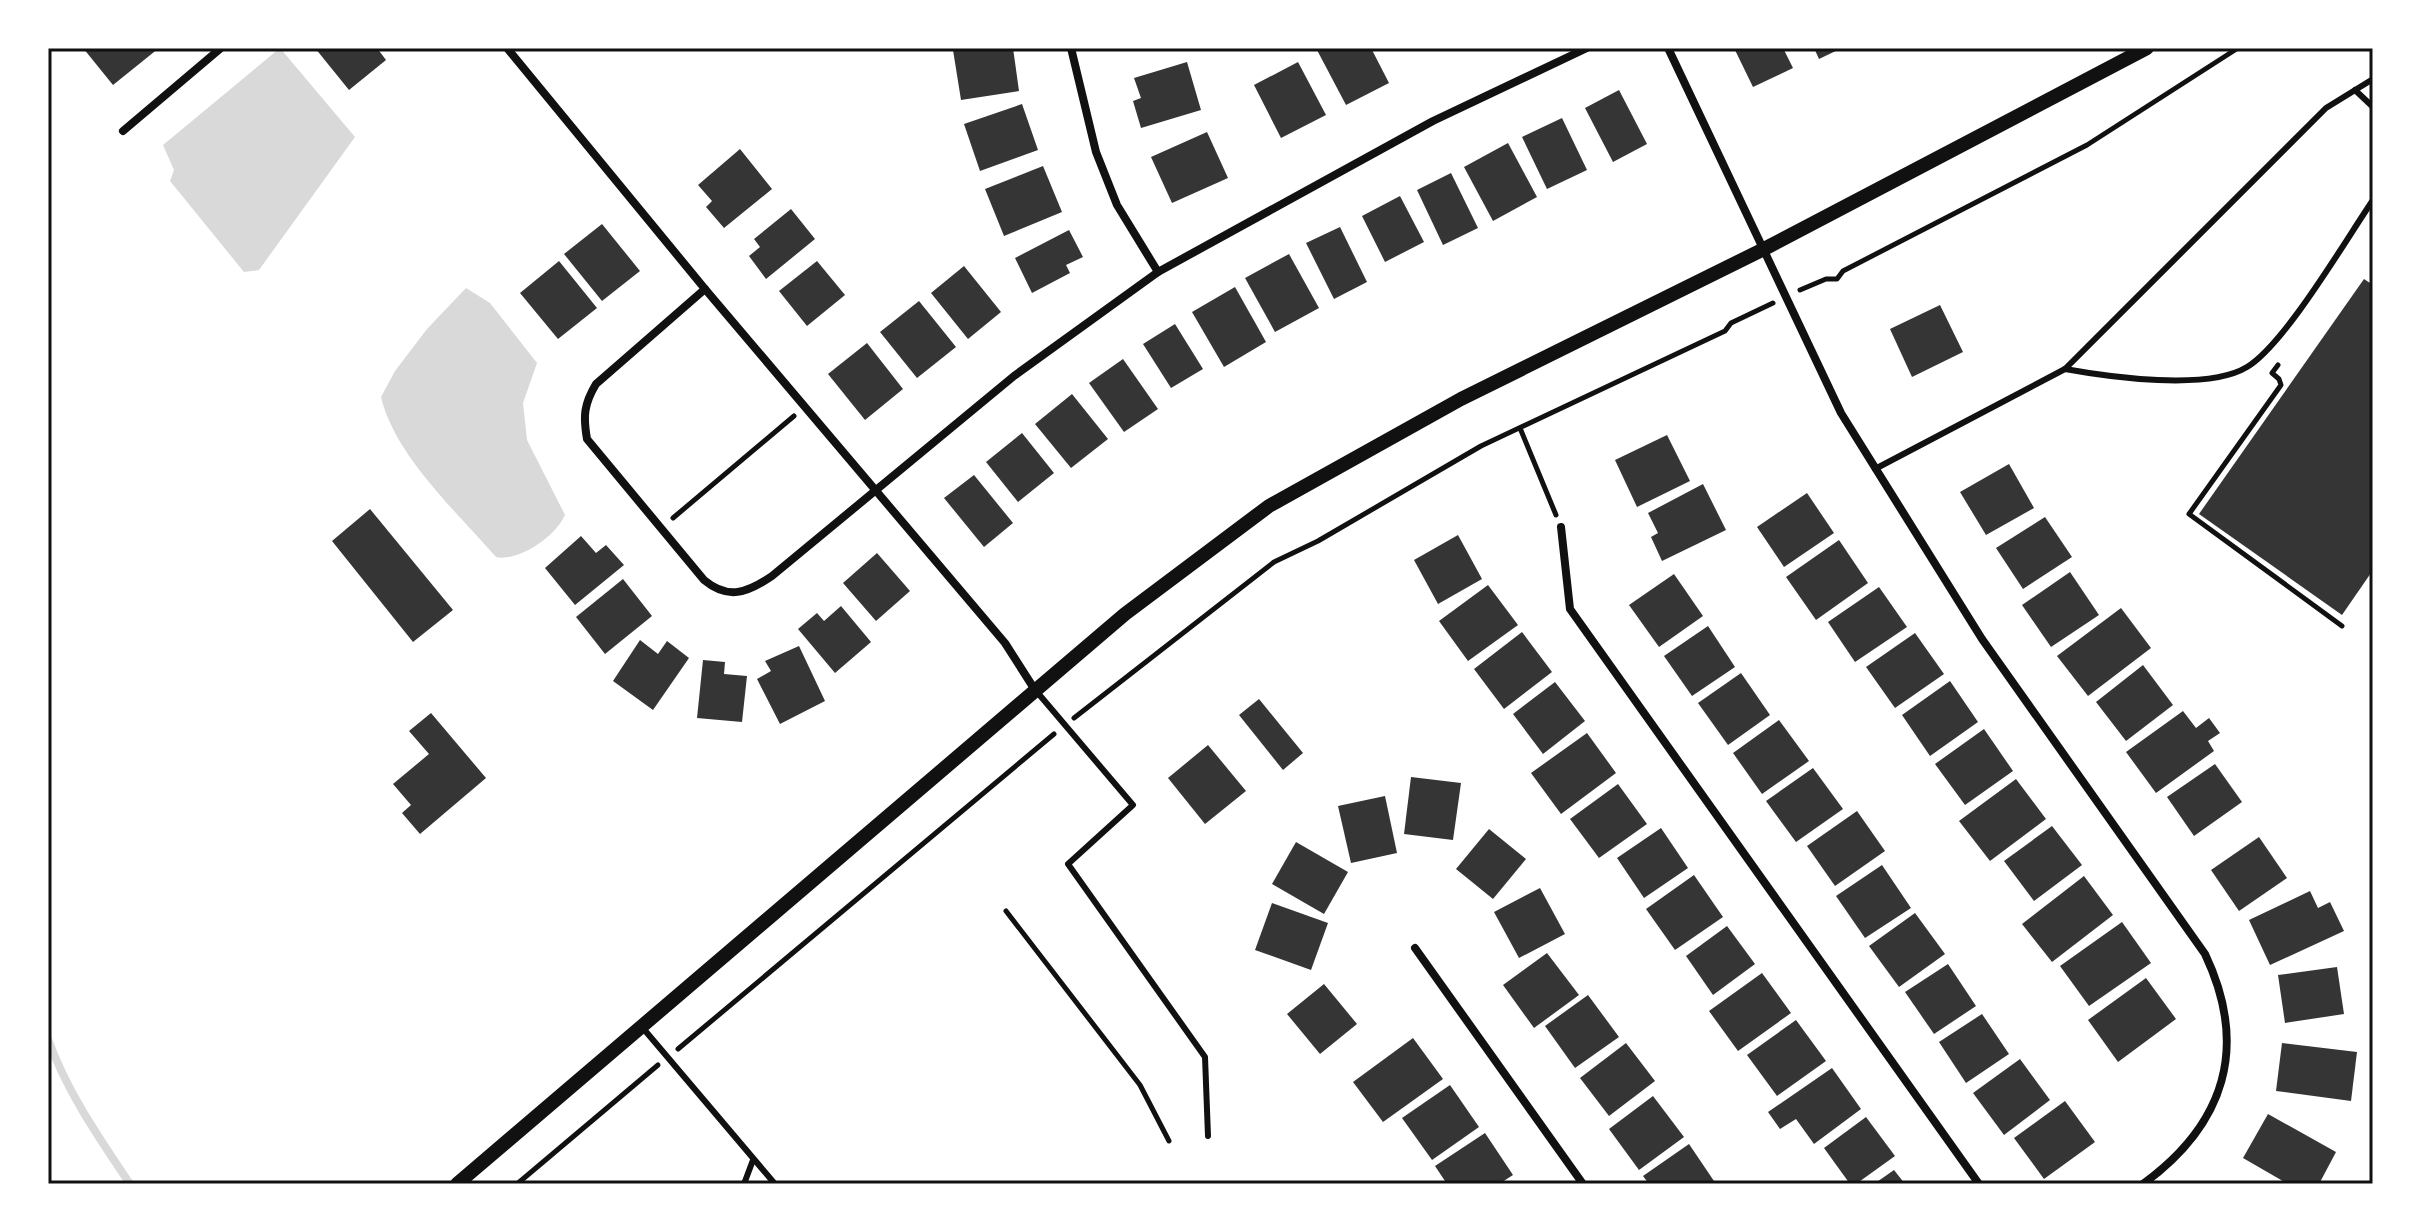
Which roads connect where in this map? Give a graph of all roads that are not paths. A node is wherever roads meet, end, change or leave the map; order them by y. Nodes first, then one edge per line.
1 (221, 48) edge
2 (507, 48) edge
3 (1071, 48) edge
4 (1587, 48) edge
5 (1668, 48) edge
6 (2147, 48) edge
7 (2373, 79) edge
8 (2355, 90) junction
9 (2373, 107) edge
10 (123, 131) dead end
11 (2373, 200) edge
12 (1764, 249) junction
13 (1158, 272) junction
14 (705, 289) junction
15 (2065, 369) junction
16 (1875, 469) junction
17 (874, 490) junction
18 (1561, 527) road end
19 (1035, 690) junction
20 (1415, 948) dead end
21 (642, 1027) junction
22 (1208, 1136) dead end
23 (753, 1160) junction
24 (457, 1184) edge
25 (744, 1184) edge
26 (775, 1184) edge
27 (1583, 1184) edge
28 (1979, 1184) edge
29 (2143, 1184) edge

1 - 10 street
2 - 14 street
3 - 13 street
4 - 13 street
5 - 12 street
6 - 12 street
7 - 8 lane
8 - 9 lane
8 - 15 lane
11 - 15 lane
12 - 16 street
12 - 19 street
13 - 17 street
14 - 17 street
14 - 17 street
15 - 16 lane
16 - 29 street
17 - 19 street
18 - 28 street
19 - 21 street
19 - 22 lane
20 - 27 street
21 - 23 lane
21 - 24 street
23 - 25 lane
23 - 26 lane

